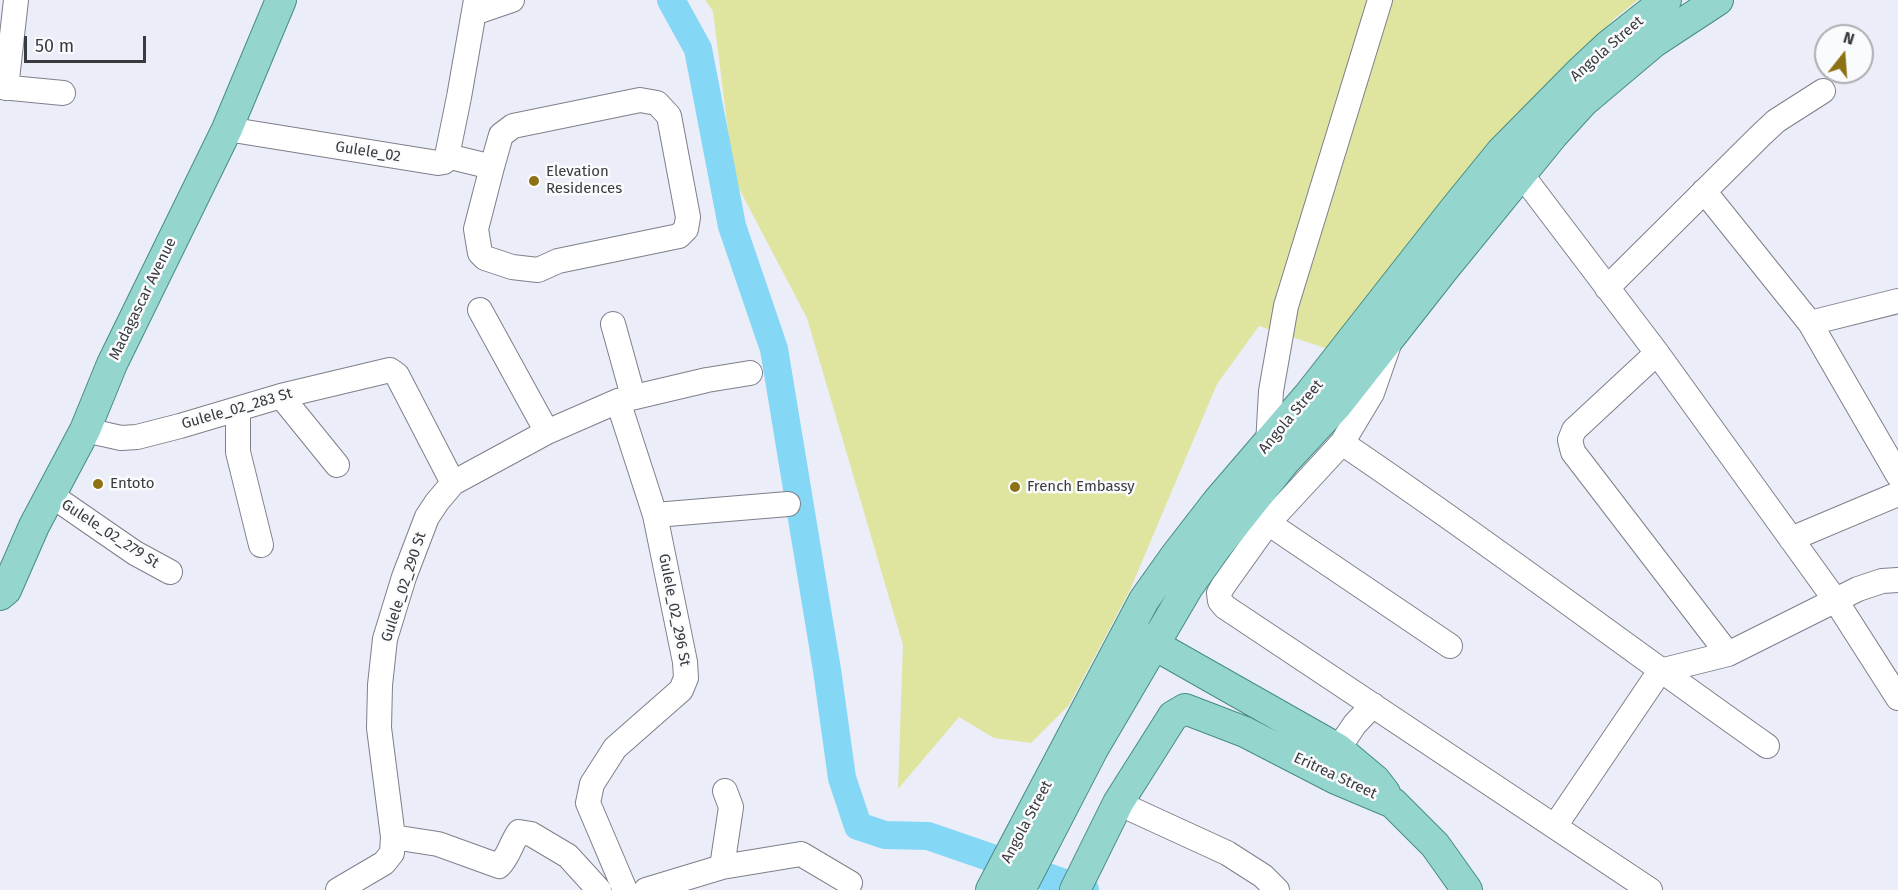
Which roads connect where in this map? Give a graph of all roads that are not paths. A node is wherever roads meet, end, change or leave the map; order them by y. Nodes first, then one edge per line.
1 (16, 0) edge
2 (280, 0) edge
3 (512, 0) edge
4 (1380, 0) edge
5 (1666, 0) edge
6 (1718, 0) edge
7 (475, 7) edge
8 (3, 87) edge
9 (1823, 91) dead end
10 (63, 93) dead end
11 (226, 129) junction
12 (1501, 152) junction
13 (447, 156) junction
14 (492, 167) junction
15 (1522, 175) junction
16 (1704, 191) junction
17 (1607, 288) junction
18 (1898, 301) edge
19 (480, 310) dead end
20 (1810, 323) junction
21 (613, 324) dead end
22 (1392, 335) junction
23 (1658, 353) junction
24 (750, 373) dead end
25 (281, 396) junction
26 (625, 398) junction
27 (238, 409) junction
28 (84, 430) junction
29 (547, 432) junction
30 (1342, 443) junction
31 (1276, 453) junction
32 (337, 465) dead end
33 (1898, 475) edge
34 (453, 483) junction
35 (1898, 494) edge
36 (51, 495) junction
37 (788, 504) dead end
38 (656, 515) junction
39 (1268, 523) junction
40 (1791, 539) junction
41 (261, 545) dead end
42 (170, 572) dead end
43 (1898, 580) edge
44 (0, 595) edge
45 (1836, 601) junction
46 (1129, 630) junction
47 (1154, 646) junction
48 (1450, 646) dead end
49 (1728, 654) junction
50 (1660, 671) junction
51 (1898, 698) edge
52 (1373, 705) junction
53 (1086, 737) junction
54 (1767, 746) dead end
55 (1338, 749) junction
56 (725, 790) dead end
57 (1118, 803) junction
58 (1393, 803) junction
59 (1555, 826) junction
60 (393, 837) junction
61 (722, 867) junction
62 (850, 883) dead end
63 (338, 890) edge
64 (599, 890) edge
65 (624, 890) edge
66 (646, 890) edge
67 (991, 890) edge
68 (1020, 890) edge
69 (1075, 890) edge
70 (1277, 890) edge
71 (1467, 890) edge
72 (1650, 890) edge

1 - 8 street
2 - 11 main road, Madagascar Avenue
3 - 7 street
4 - 31 street
5 - 12 main road, Angola Street
6 - 15 main road
7 - 13 street
8 - 10 street
9 - 16 street
11 - 13 street, Gulele_02
11 - 28 main road, Madagascar Avenue
12 - 15 street
12 - 31 main road, Angola Street
13 - 14 street
14 - 14 street
15 - 17 street
15 - 22 main road
16 - 17 street
16 - 20 street
17 - 23 street
18 - 20 street
19 - 29 street
20 - 33 street
21 - 26 street, Gulele_02_296 St
22 - 30 street
22 - 31 main road
23 - 40 street
23 - 49 street
24 - 26 street, Gulele_02_290 St
25 - 27 street, Gulele_02_283 St
25 - 32 street
25 - 34 street, Gulele_02_283 St
26 - 29 street, Gulele_02_290 St
26 - 38 street, Gulele_02_296 St
27 - 28 street, Gulele_02_283 St
27 - 41 street
28 - 36 main road, Madagascar Avenue
29 - 34 street, Gulele_02_290 St
30 - 39 street
30 - 50 street
31 - 46 main road, Angola Street
31 - 47 main road
34 - 60 street, Gulele_02_290 St
35 - 40 street
36 - 42 street, Gulele_02_279 St
36 - 44 main road, Madagascar Avenue
37 - 38 street
38 - 65 street, Gulele_02_296 St
39 - 48 street
39 - 52 street
40 - 45 street
43 - 45 street
45 - 49 street
45 - 51 street
46 - 47 main road
46 - 53 main road, Angola Street
47 - 53 main road
47 - 55 main road
49 - 50 street
50 - 54 street
50 - 59 street
52 - 55 street
52 - 59 street
53 - 67 main road, Angola Street
53 - 68 main road
55 - 58 main road
56 - 61 street
57 - 58 main road, Eritrea Street
57 - 69 main road
57 - 70 street
58 - 71 main road, Eritrea Street
59 - 72 street
60 - 63 street, Gulele_02_290 St
60 - 64 street
61 - 62 street
61 - 66 street

